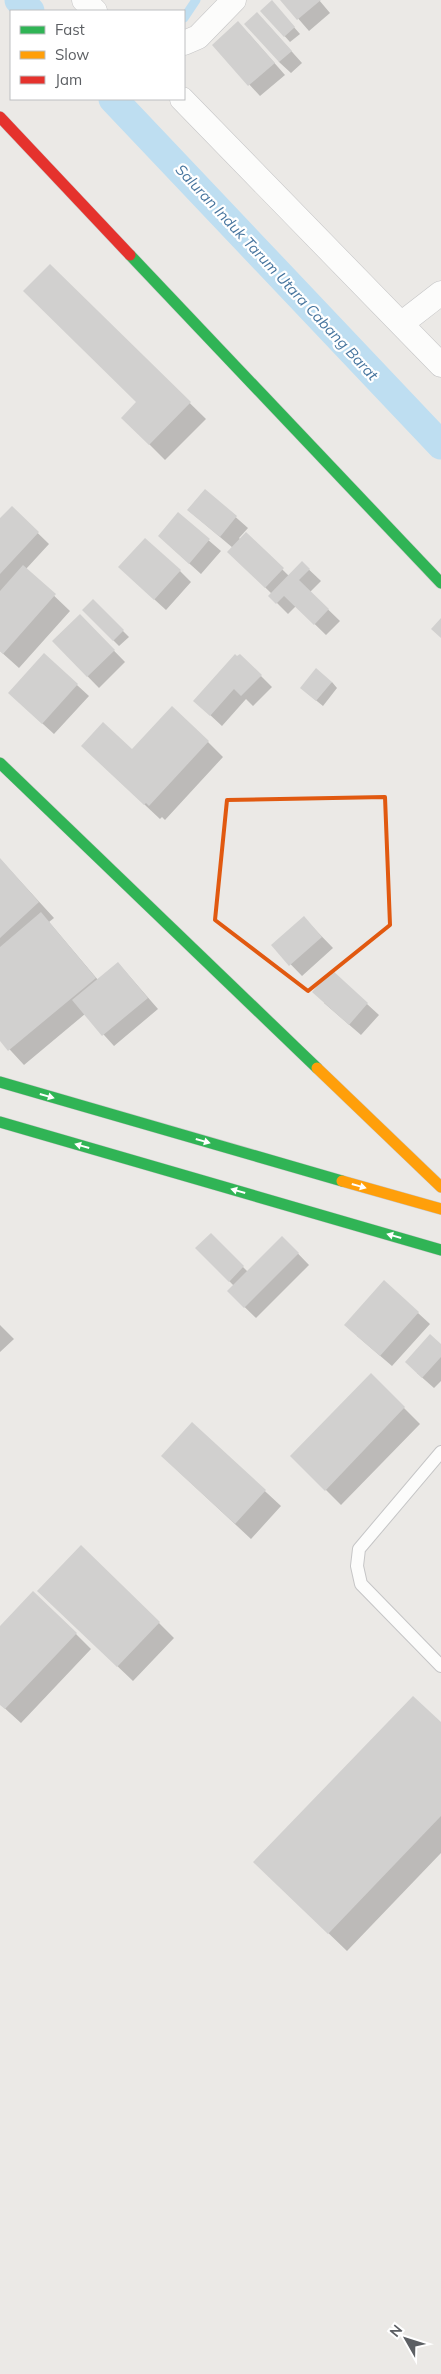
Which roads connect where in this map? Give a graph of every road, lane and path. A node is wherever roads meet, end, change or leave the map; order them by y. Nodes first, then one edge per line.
1 (84, 0) edge
2 (234, 0) edge
3 (94, 10) edge
4 (185, 43) edge
5 (183, 100) edge
6 (0, 118) edge
7 (441, 293) edge
8 (401, 324) junction
9 (441, 365) edge
10 (441, 583) edge
11 (0, 763) edge
12 (0, 1082) edge
13 (0, 1122) edge
14 (441, 1187) edge
15 (441, 1209) edge
16 (441, 1250) edge
17 (441, 1452) edge
18 (441, 1666) edge

1 - 3 street
2 - 4 street
5 - 8 street
6 - 10 street
7 - 8 street
8 - 9 street
11 - 14 street
12 -> 15 street
16 -> 13 street
17 - 18 lane

